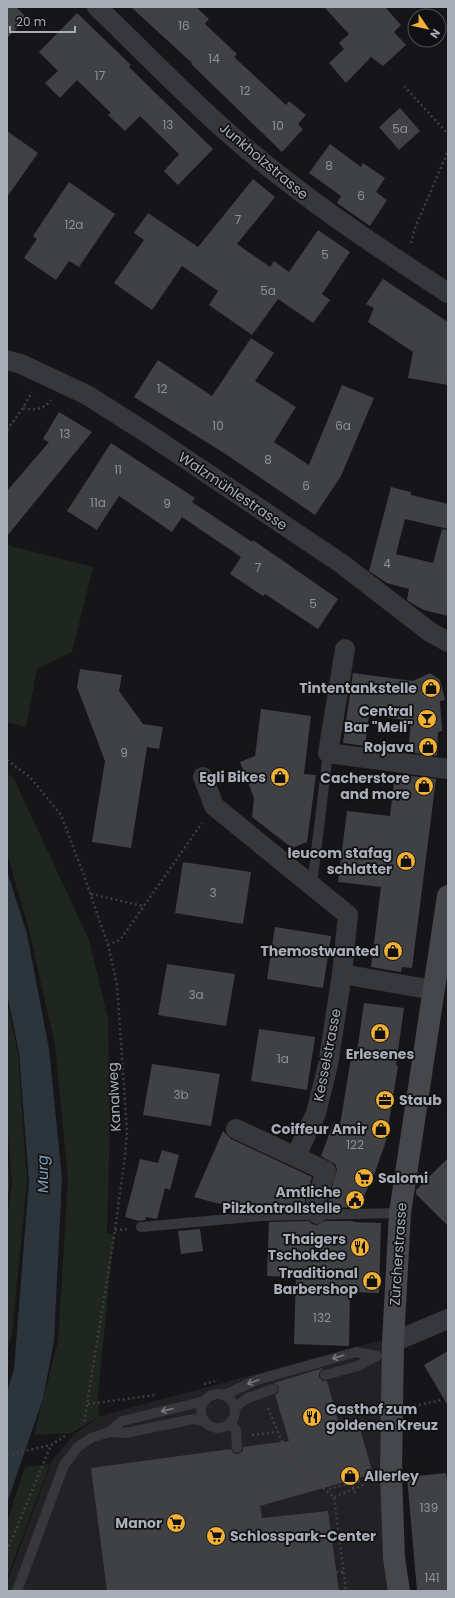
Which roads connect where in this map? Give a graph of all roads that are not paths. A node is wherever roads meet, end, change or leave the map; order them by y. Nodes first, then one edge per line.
1 (97, 7) edge
2 (448, 293) edge
3 (7, 360) edge
4 (448, 642) edge
5 (345, 649) dead end
6 (328, 753) junction
7 (448, 769) edge
8 (203, 777) dead end
9 (312, 885) junction
10 (448, 896) edge
11 (342, 974) junction
12 (433, 990) junction
13 (236, 1129) dead end
14 (296, 1156) junction
15 (400, 1213) junction
16 (317, 1214) junction
17 (141, 1227) dead end
18 (448, 1319) edge
19 (387, 1351) junction
20 (325, 1375) dead end
21 (273, 1389) dead end
22 (224, 1395) junction
23 (205, 1401) junction
24 (235, 1407) junction
25 (205, 1421) junction
26 (230, 1423) junction
27 (109, 1432) junction
28 (237, 1448) dead end
29 (17, 1591) edge
30 (399, 1591) edge

1 - 2 street, Junkholzstrasse
3 - 4 street, Walzmühlestrasse
5 - 6 street
6 - 7 street
6 - 9 lane
8 - 9 street, Kesselstrasse
9 - 11 street, Kesselstrasse
10 - 12 main road, Zürcherstrasse
11 - 12 street
11 - 14 street, Kesselstrasse
12 - 15 main road, Zürcherstrasse
13 - 14 street
14 - 16 street
15 - 16 lane
15 - 19 main road, Zürcherstrasse
16 - 17 lane
18 - 19 street
19 - 20 lane
19 -> 22 lane
19 - 30 main road, Zürcherstrasse
21 - 24 lane
22 - 23 lane
22 - 24 lane
23 - 25 lane
23 -> 27 lane
24 - 26 lane
25 - 26 lane
25 - 27 lane
26 - 28 lane
27 - 29 lane

